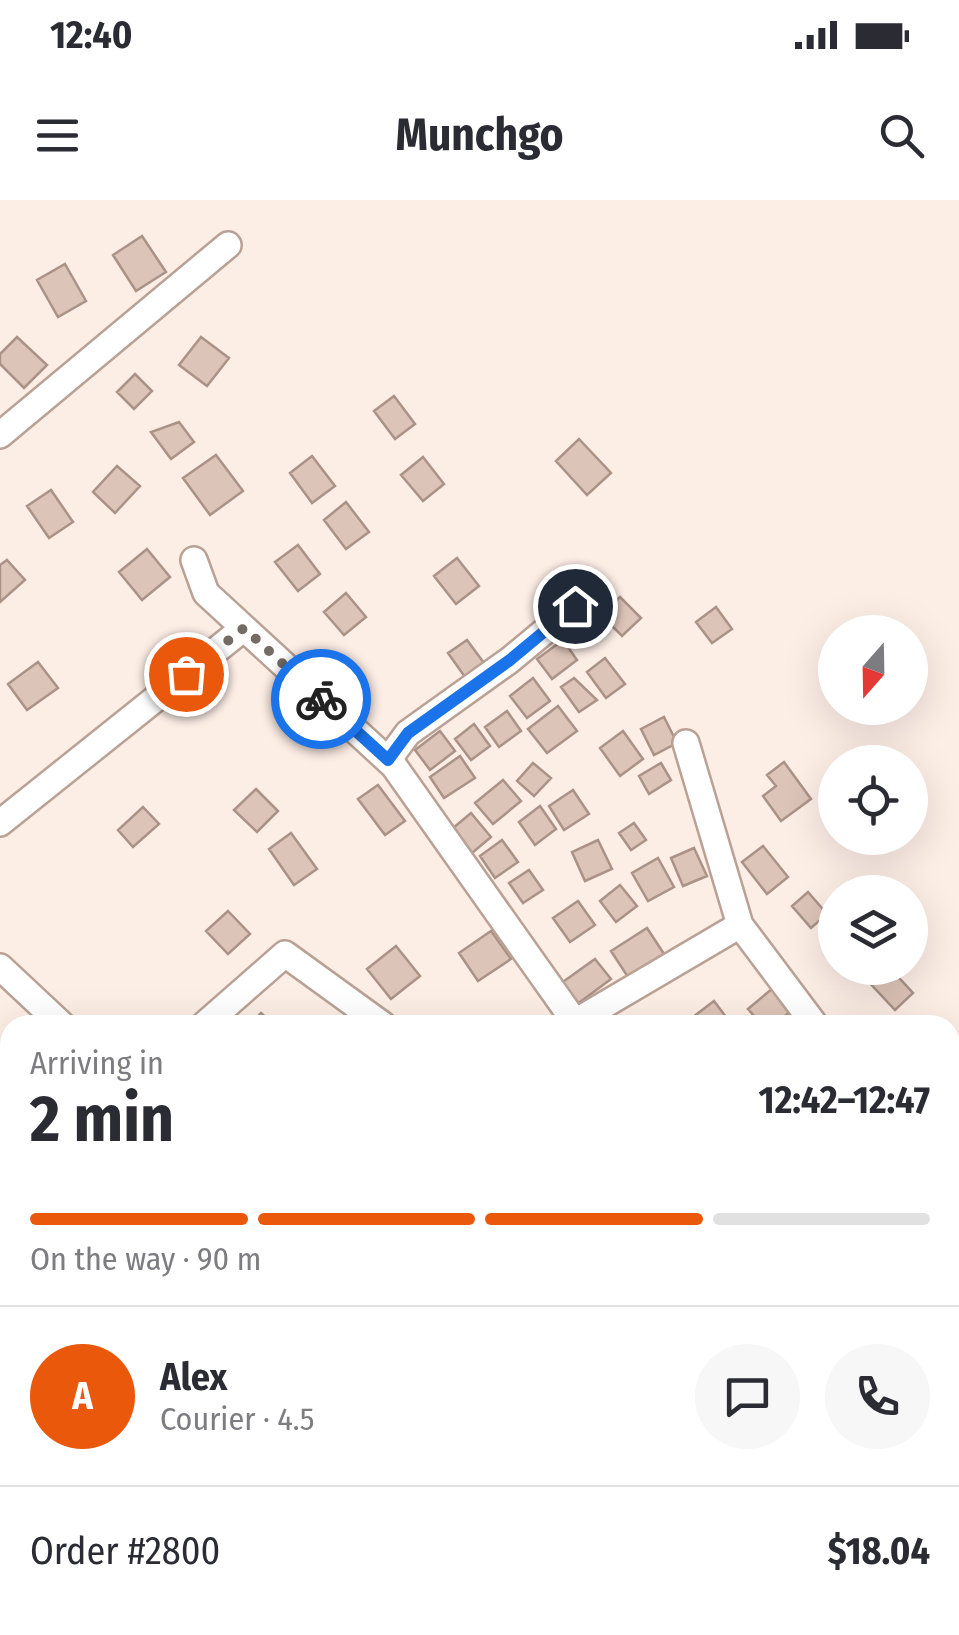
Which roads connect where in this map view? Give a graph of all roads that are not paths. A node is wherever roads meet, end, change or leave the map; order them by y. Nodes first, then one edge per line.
1 (228, 245) dead end
2 (0, 435) edge
3 (194, 560) dead end
4 (575, 606) dead end
5 (244, 628) junction
6 (686, 743) dead end
7 (388, 760) junction
8 (0, 824) edge
9 (740, 925) junction
10 (0, 967) edge
11 (51, 1015) edge
12 (215, 1015) edge
13 (369, 1015) edge
14 (567, 1015) edge
15 (587, 1015) edge
16 (808, 1015) edge

1 - 2 street
3 - 5 street
4 - 7 street
5 - 7 street
5 - 8 street
6 - 9 street
7 - 14 street
9 - 15 street
9 - 16 street
10 - 11 street
12 - 13 street

